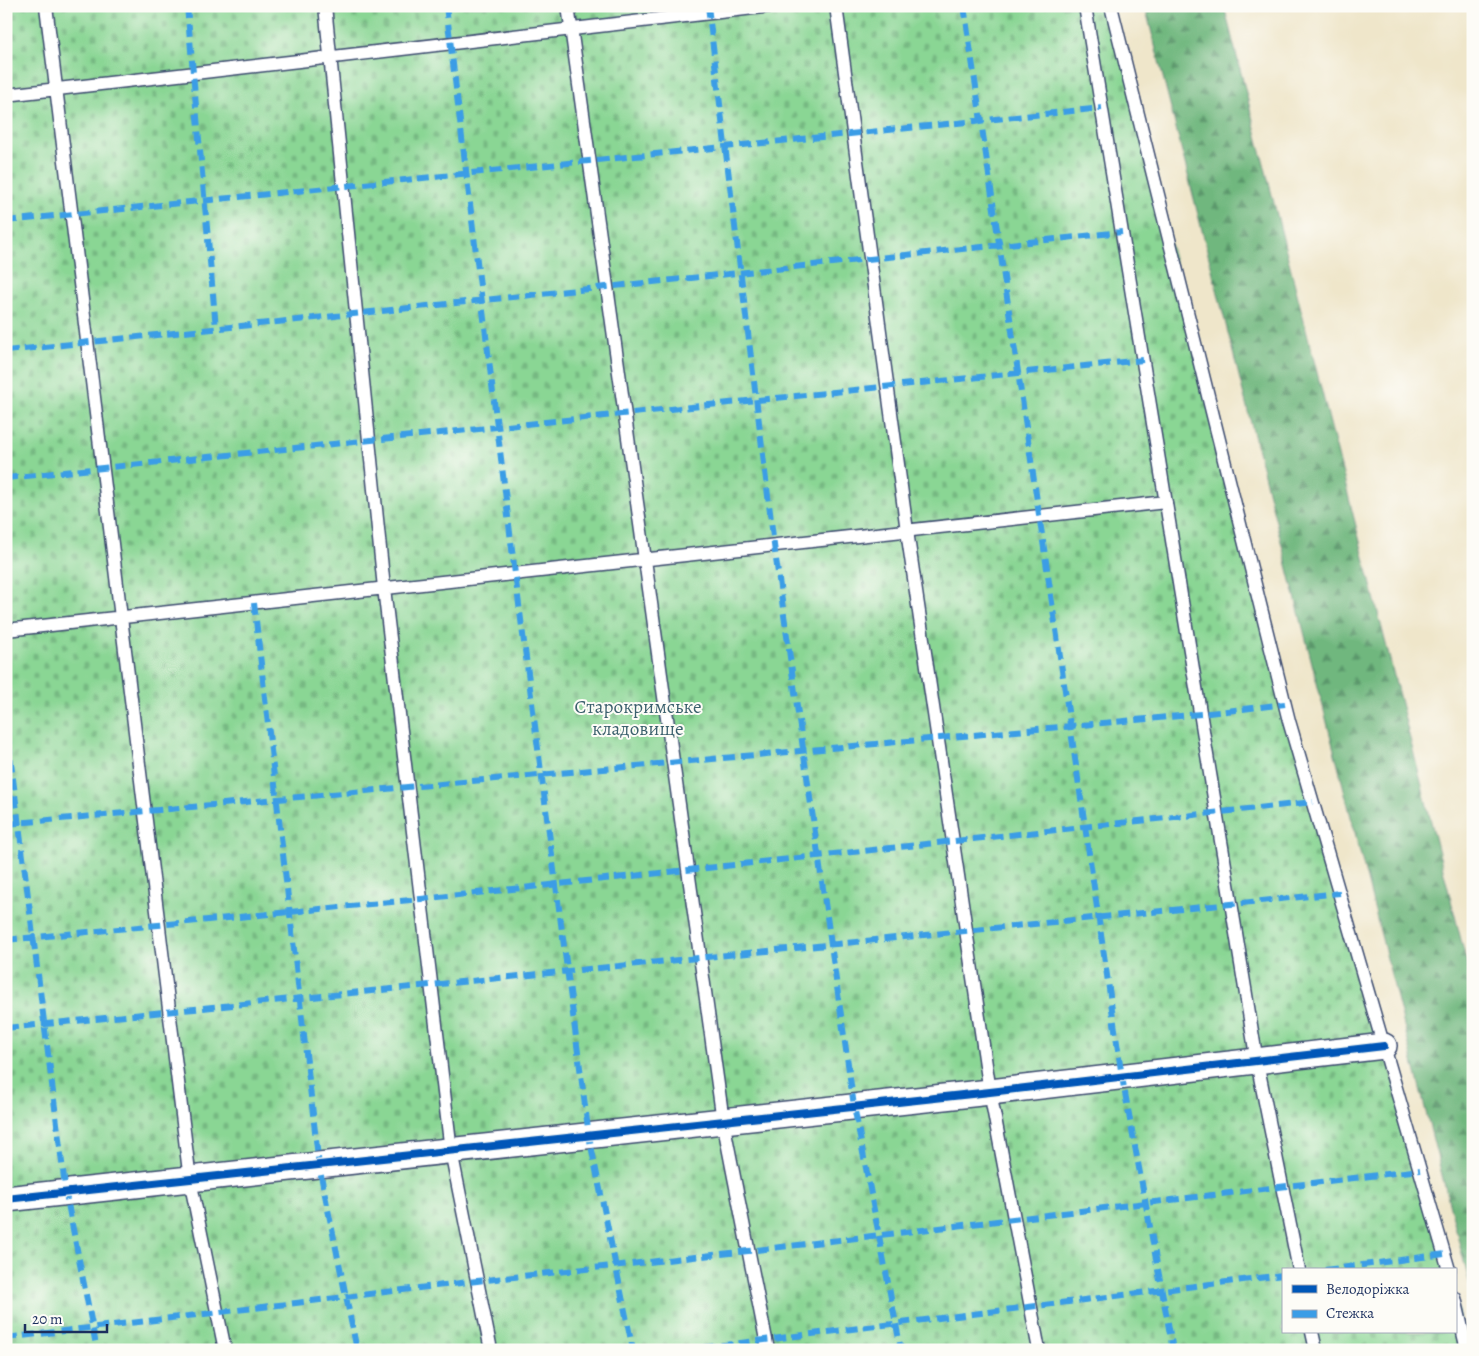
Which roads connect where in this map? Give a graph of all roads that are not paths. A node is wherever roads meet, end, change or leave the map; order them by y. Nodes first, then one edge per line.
1 (46, 6) edge
2 (326, 6) edge
3 (568, 6) edge
4 (771, 6) edge
5 (836, 6) edge
6 (1085, 6) edge
7 (1111, 6) edge
8 (572, 29) junction
9 (331, 57) junction
10 (56, 89) junction
11 (6, 95) edge
12 (1166, 502) junction
13 (907, 530) junction
14 (645, 559) junction
15 (384, 588) junction
16 (121, 618) junction
17 (6, 630) edge
18 (1384, 1046) junction
19 (1257, 1062) junction
20 (990, 1092) junction
21 (723, 1121) junction
22 (451, 1151) junction
23 (190, 1180) junction
24 (6, 1199) edge
25 (1300, 1268) edge
26 (1448, 1268) edge
27 (1456, 1302) edge
28 (1312, 1334) edge
29 (225, 1350) edge
30 (491, 1350) edge
31 (768, 1350) edge
32 (1038, 1350) edge
33 (1316, 1350) edge
34 (1467, 1350) edge

1 - 10 lane
2 - 9 lane
3 - 8 lane
4 - 8 lane
5 - 13 lane
6 - 12 lane
7 - 18 lane
8 - 9 lane
8 - 14 lane
9 - 10 lane
9 - 15 lane
10 - 11 lane
10 - 16 lane
12 - 13 lane
12 - 19 lane
13 - 14 lane
13 - 20 lane
14 - 15 lane
14 - 21 lane
15 - 16 lane
15 - 22 lane
16 - 17 lane
16 - 23 lane
18 - 19 street
18 - 26 lane
19 - 20 street
19 - 25 lane
20 - 21 street
20 - 32 lane
21 - 22 street
21 - 31 lane
22 - 23 street
22 - 30 lane
23 - 24 street
23 - 29 lane
27 - 34 lane
28 - 33 lane

